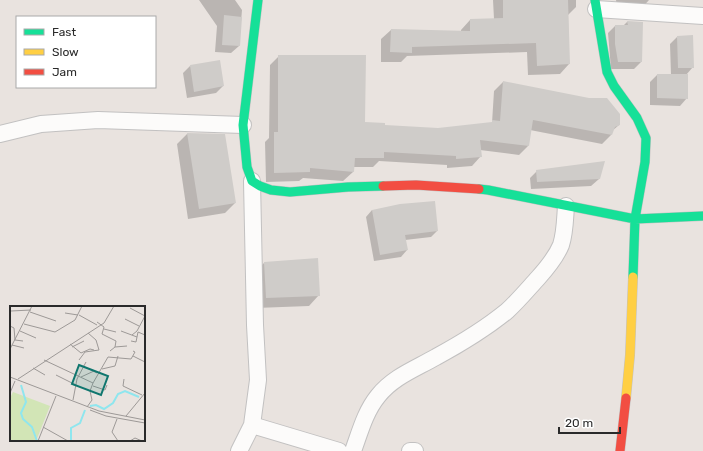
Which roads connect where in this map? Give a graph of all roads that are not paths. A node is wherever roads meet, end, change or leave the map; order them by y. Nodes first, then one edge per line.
1 (258, 0) edge
2 (595, 5) edge
3 (703, 16) edge
4 (243, 125) junction
5 (0, 134) edge
6 (252, 181) junction
7 (566, 206) junction
8 (703, 216) edge
9 (635, 219) junction
10 (252, 425) junction
11 (239, 451) edge
12 (339, 451) edge
13 (353, 451) edge
14 (410, 451) edge
15 (415, 451) edge
16 (620, 451) edge

1 - 4 street
2 - 3 street
2 - 9 street
4 - 5 street
4 - 6 street
6 - 7 street
6 - 10 street
7 - 9 street
7 - 13 street
8 - 9 street
9 - 16 street
10 - 11 street
10 - 12 street
14 - 15 street

